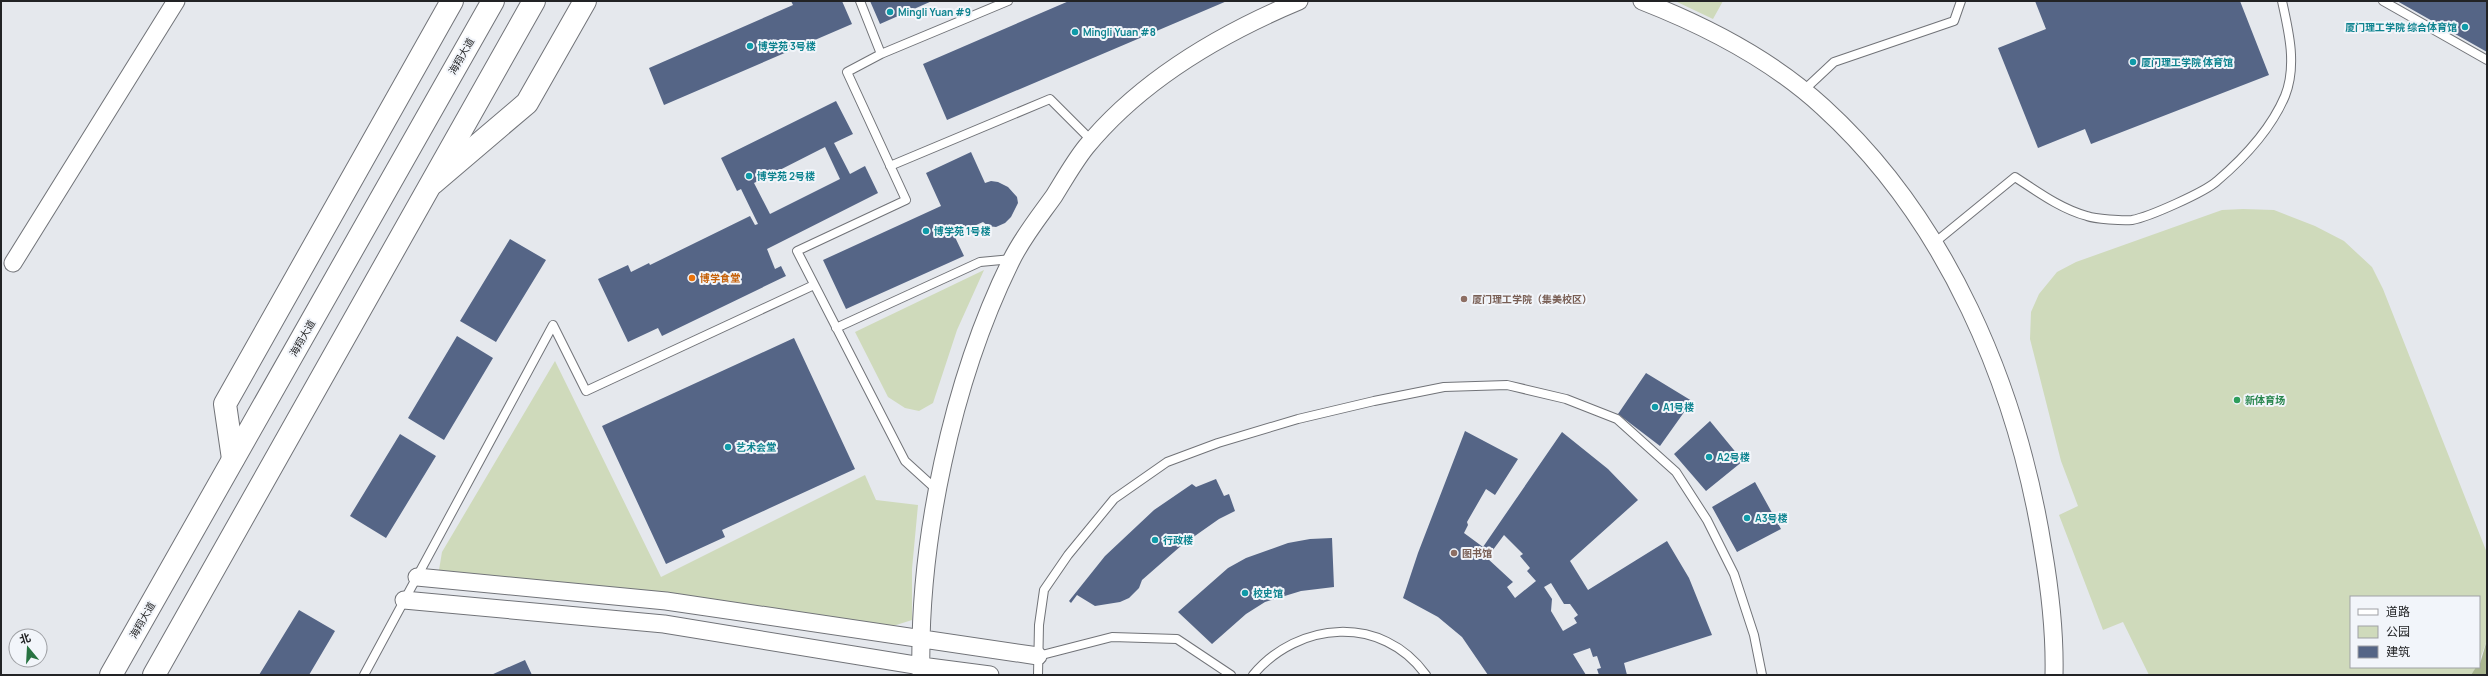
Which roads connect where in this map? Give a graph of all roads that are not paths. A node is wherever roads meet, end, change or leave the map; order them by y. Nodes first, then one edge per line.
1 (176, 1) edge
2 (452, 1) edge
3 (492, 1) edge
4 (534, 1) edge
5 (585, 1) edge
6 (860, 1) edge
7 (1008, 1) edge
8 (1299, 1) edge
9 (1642, 1) edge
10 (1961, 1) edge
11 (2282, 1) edge
12 (2382, 1) edge
13 (881, 54) junction
14 (2487, 60) edge
15 (1803, 91) junction
16 (1092, 141) junction
17 (890, 166) junction
18 (430, 185) junction
19 (1934, 244) junction
20 (1012, 259) junction
21 (13, 263) dead end
22 (814, 285) junction
23 (836, 328) junction
24 (233, 459) junction
25 (938, 492) junction
26 (417, 577) junction
27 (404, 600) junction
28 (920, 640) junction
29 (1038, 656) junction
30 (113, 670) edge
31 (921, 671) edge
32 (154, 675) edge
33 (364, 675) edge
34 (990, 675) edge
35 (1038, 675) edge
36 (1231, 675) edge
37 (1253, 675) edge
38 (1426, 675) edge
39 (1762, 675) edge
40 (2054, 675) edge

1 - 21 street
2 - 24 main road
3 - 24 main road, 海翔大道
4 - 18 main road
5 - 18 main road
6 - 13 lane
7 - 13 lane
8 - 16 street
9 - 15 street
10 - 15 lane
11 - 19 lane
12 - 14 lane
13 - 17 lane
15 - 19 street
16 - 17 lane
16 - 20 street
17 - 22 lane
18 - 32 main road
19 - 40 street
20 - 23 lane
20 - 25 street
22 - 23 lane
22 - 26 lane
23 - 25 lane
24 - 30 main road, 海翔大道
25 - 28 street
26 - 27 lane
26 - 28 street
27 - 31 street
27 - 33 lane
28 - 29 street
28 - 31 street
29 - 35 lane
29 - 36 lane
29 - 39 lane
31 - 34 street
37 - 38 lane

